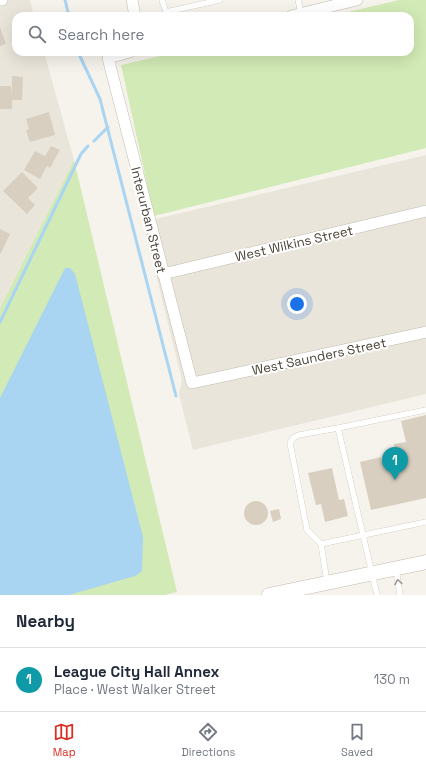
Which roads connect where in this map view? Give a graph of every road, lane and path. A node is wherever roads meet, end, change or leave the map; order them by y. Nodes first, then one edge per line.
1 (132, 0) edge
2 (162, 0) edge
3 (220, 0) edge
4 (298, 0) edge
5 (357, 0) edge
6 (134, 12) edge
7 (296, 12) edge
8 (305, 12) edge
9 (115, 56) edge
10 (426, 211) edge
11 (163, 274) junction
12 (426, 332) edge
13 (211, 379) joint
14 (426, 410) edge
15 (338, 428) junction
16 (426, 522) edge
17 (363, 536) junction
18 (321, 544) junction
19 (426, 562) edge
20 (396, 569) junction
21 (372, 573) junction
22 (327, 582) junction
23 (269, 595) edge
24 (377, 595) edge
25 (400, 595) edge

1 - 6 street
2 - 3 lane
4 - 7 lane
5 - 8 street
9 - 11 street, Interurban Street
10 - 11 street, West Wilkins Street
11 - 13 street, Interurban Street
12 - 13 street, West Saunders Street
14 - 15 lane
15 - 17 lane
15 - 18 lane
16 - 17 lane
17 - 18 lane
17 - 21 lane
18 - 22 lane
19 - 20 street
20 - 21 street
25 -> 20 lane
21 - 22 street
21 - 24 lane
22 - 23 street

